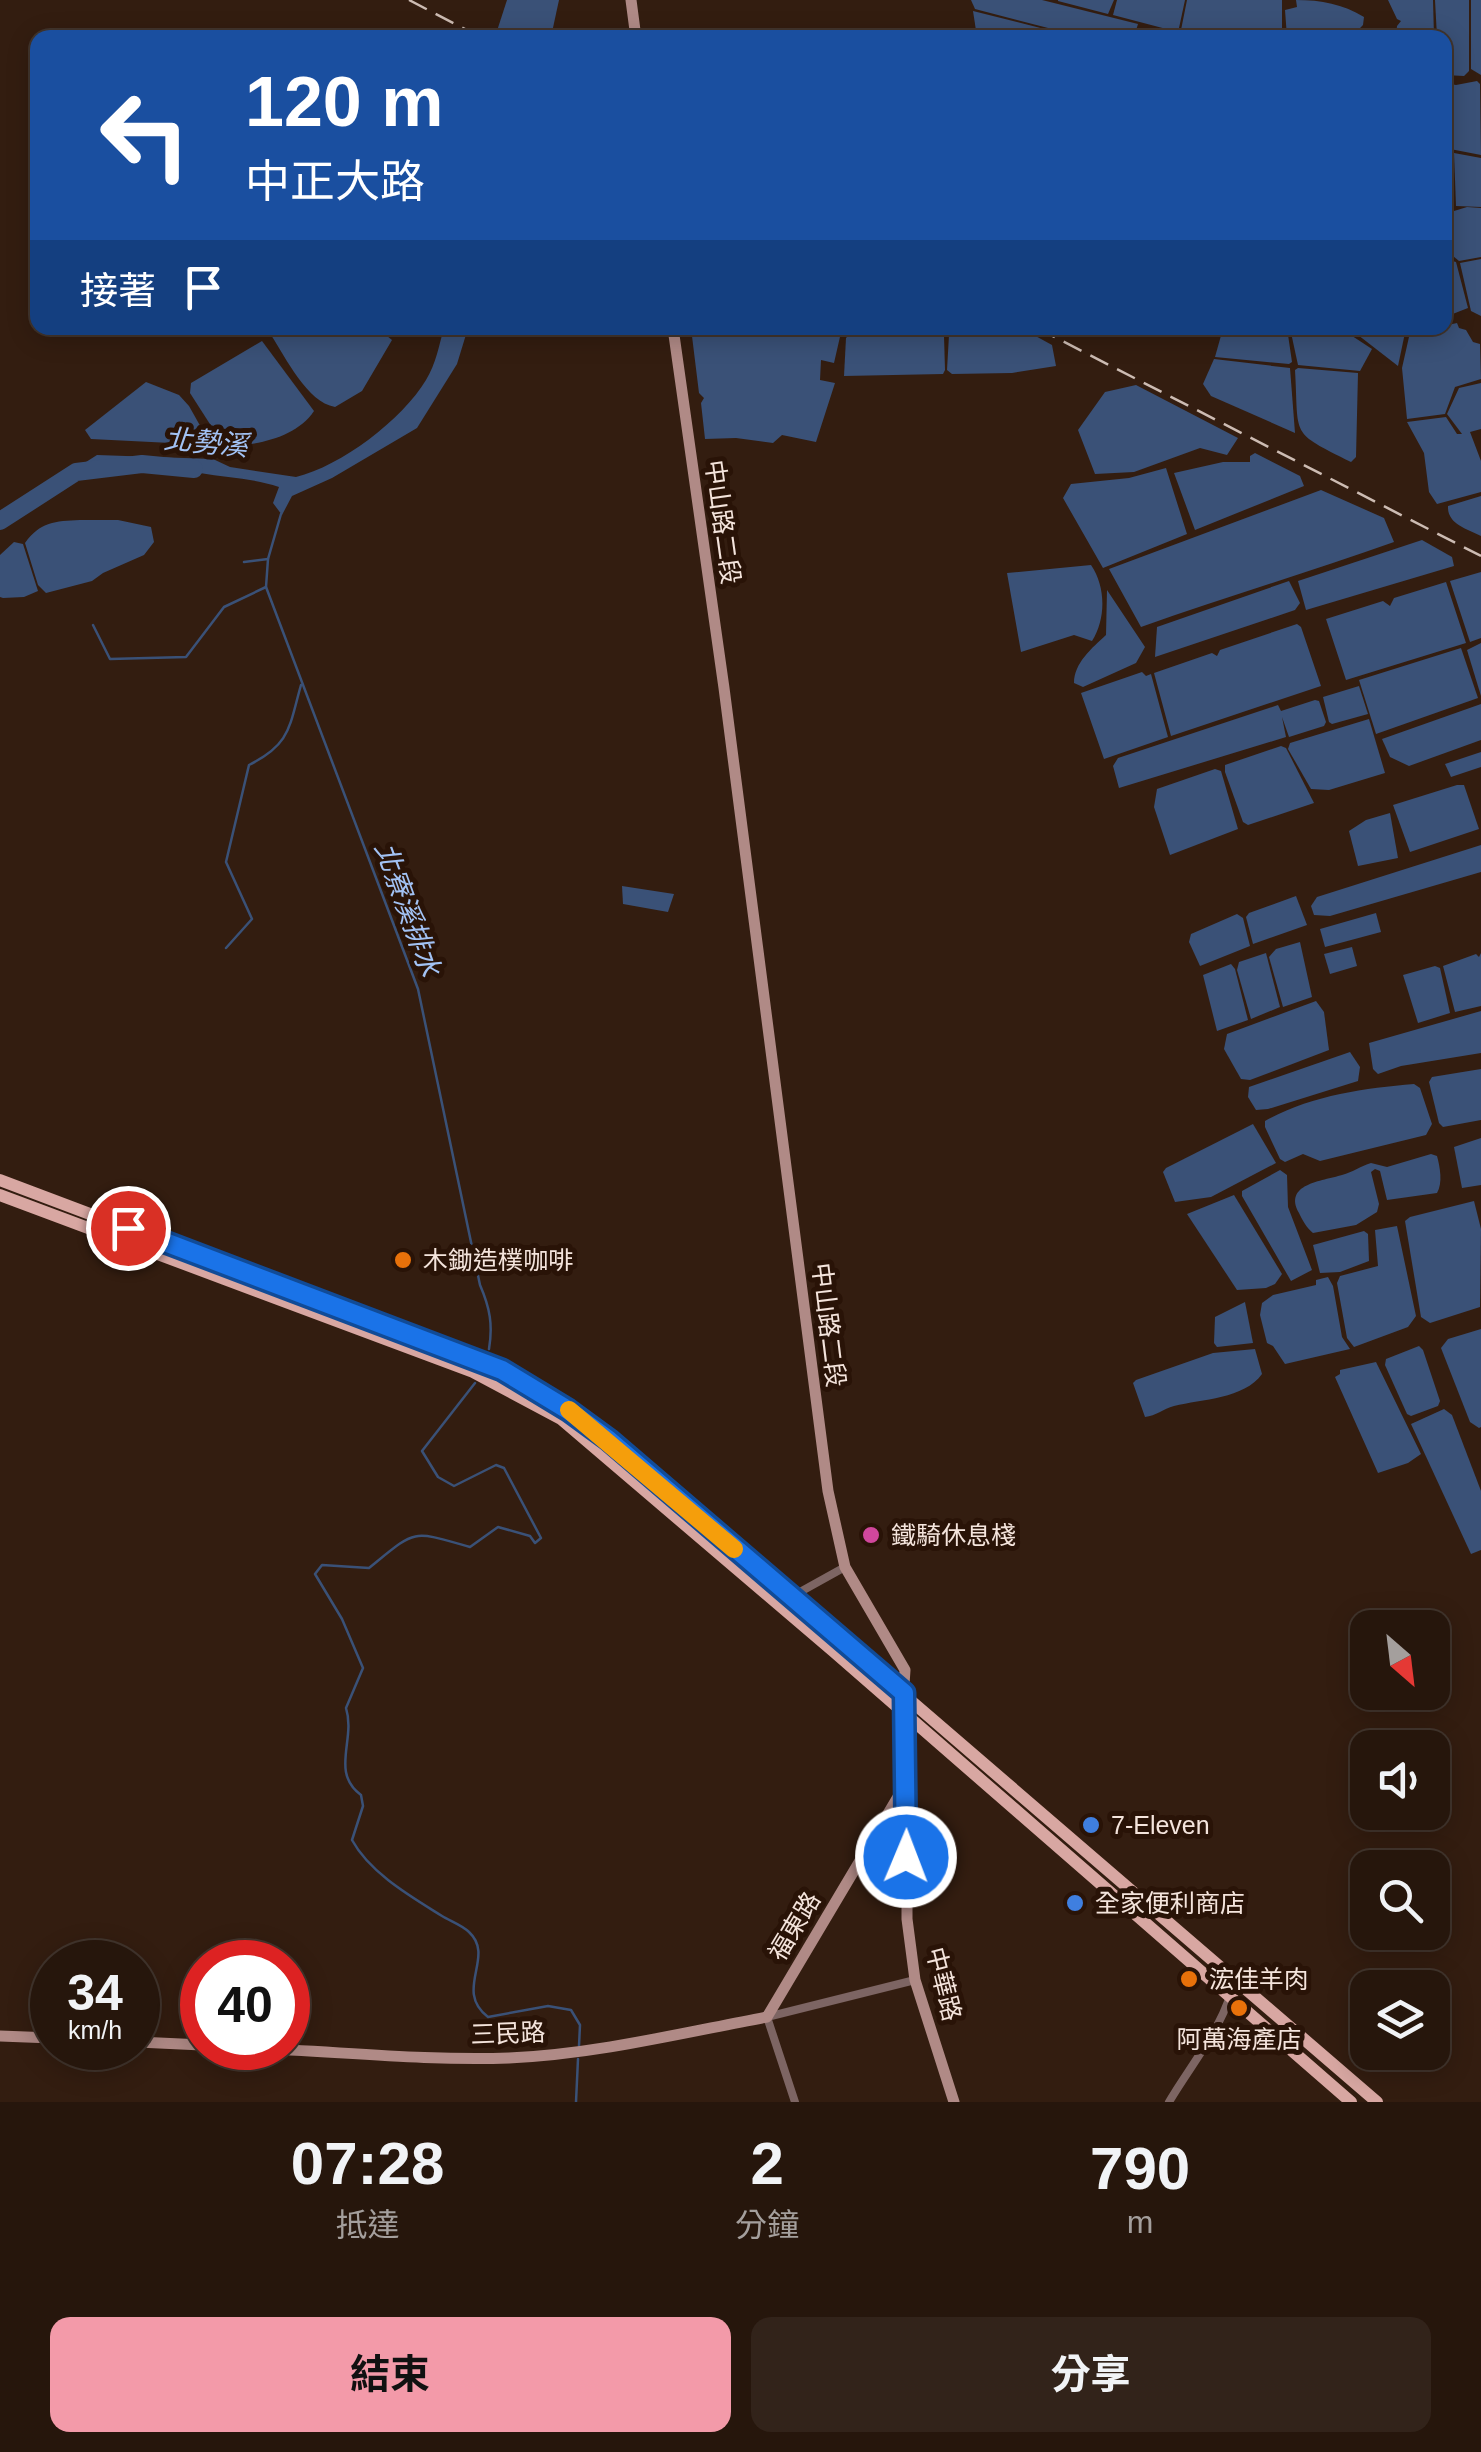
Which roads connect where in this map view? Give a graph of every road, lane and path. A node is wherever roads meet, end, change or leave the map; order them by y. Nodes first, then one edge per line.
1 (631, 0) edge
2 (635, 30) edge
3 (674, 335) edge
4 (0, 1180) edge
5 (0, 1196) edge
6 (845, 1568) junction
7 (790, 1597) junction
8 (904, 1693) junction
9 (902, 1712) junction
10 (907, 1781) junction
11 (1236, 1978) junction
12 (915, 1980) junction
13 (1231, 1998) junction
14 (767, 2016) junction
15 (0, 2036) edge
16 (30, 2037) edge
17 (310, 2051) edge
18 (795, 2102) edge
19 (954, 2102) edge
20 (1169, 2102) edge
21 (1350, 2102) edge
22 (1377, 2102) edge

1 - 2 street
3 - 6 street, 中山路二段
4 - 7 main road
5 - 9 main road
6 - 7 street
6 - 8 street, 中山路二段
7 - 8 main road
8 - 9 street, 中華路
8 - 11 main road
9 - 10 street, 中華路
9 - 13 main road
10 - 12 street, 中華路
10 - 14 street, 福東路
11 - 13 street
11 - 22 main road
12 - 14 street
12 - 19 street, 中華路
13 - 20 street
13 - 21 main road
14 - 17 street, 三民路
14 - 18 street
15 - 16 street

